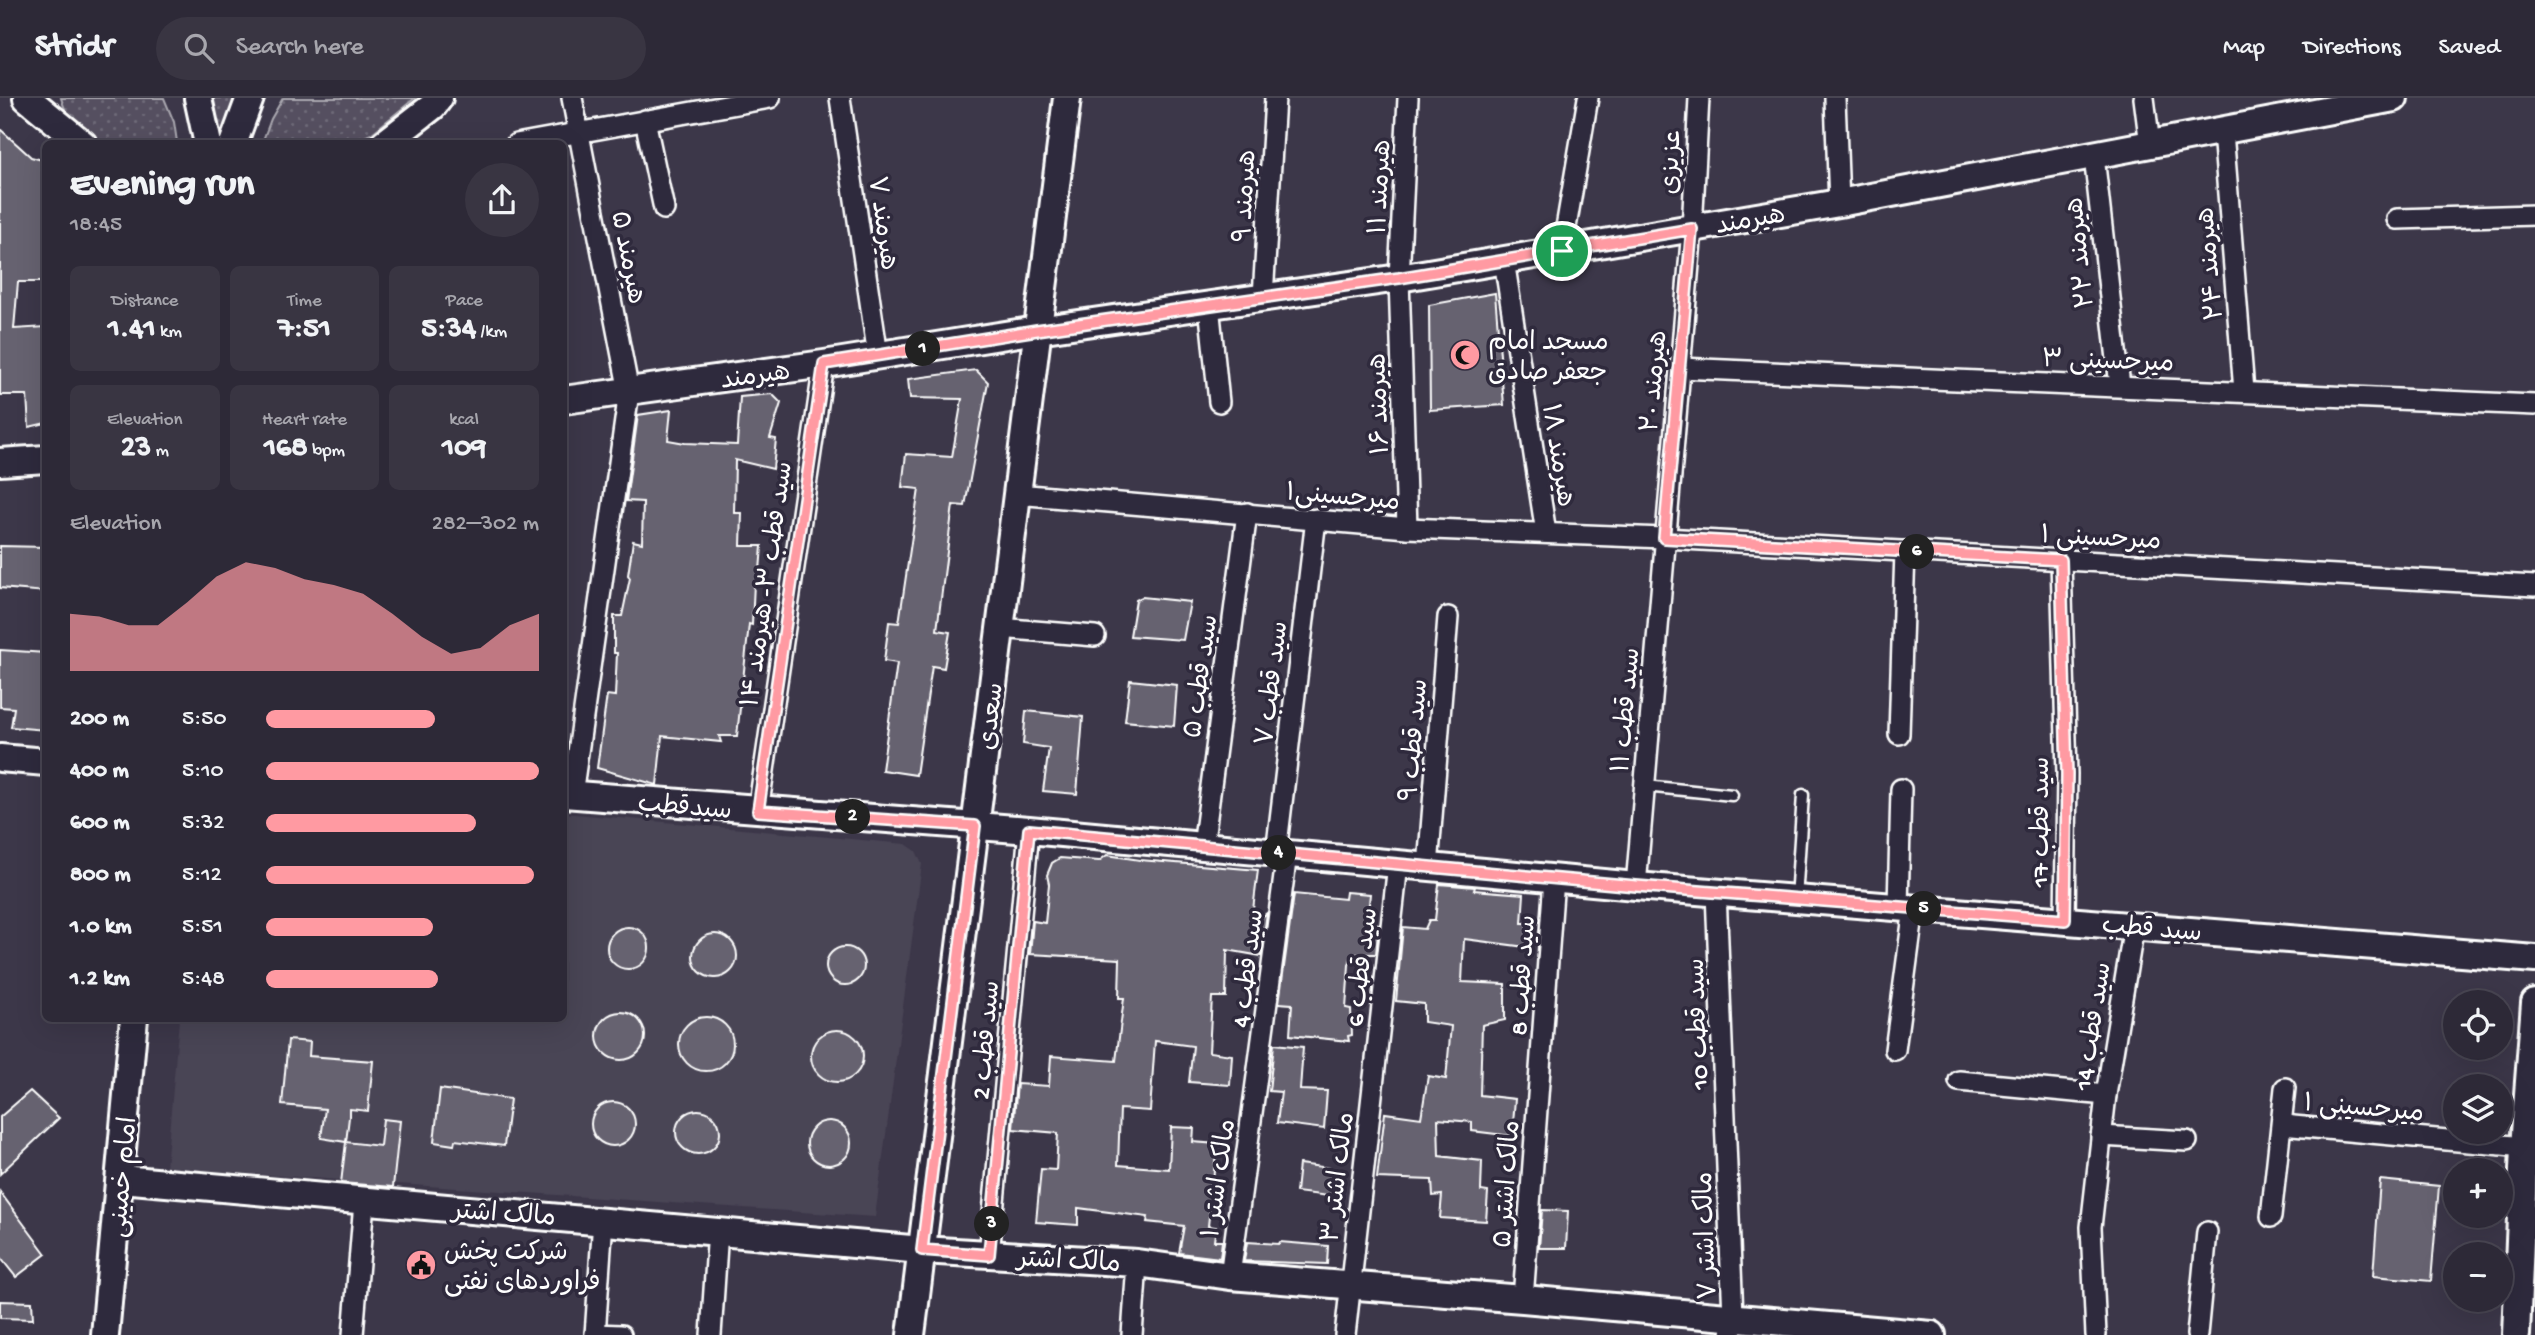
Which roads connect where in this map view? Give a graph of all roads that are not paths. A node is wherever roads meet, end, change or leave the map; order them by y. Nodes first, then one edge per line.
1 (27, 98) edge
2 (198, 98) edge
3 (250, 98) edge
4 (439, 98) edge
5 (572, 98) edge
6 (770, 98) edge
7 (840, 98) edge
8 (1067, 98) edge
9 (1275, 98) edge
10 (1408, 98) edge
11 (1588, 98) edge
12 (1699, 98) edge
13 (1835, 98) edge
14 (2144, 98) edge
15 (2394, 98) edge
16 (683, 106) edge
17 (645, 120) junction
18 (579, 132) junction
19 (2223, 132) junction
20 (78, 140) edge
21 (207, 140) edge
22 (234, 140) edge
23 (389, 140) edge
24 (537, 140) edge
25 (2150, 145) junction
26 (2094, 156) junction
27 (1839, 203) junction
28 (664, 209) dead end
29 (2535, 215) edge
30 (2397, 219) dead end
31 (1692, 229) junction
32 (1562, 251) junction
33 (1504, 260) junction
34 (1399, 278) junction
35 (1263, 297) junction
36 (1209, 305) junction
37 (1037, 330) junction
38 (878, 356) junction
39 (824, 364) junction
40 (1680, 368) junction
41 (2120, 386) junction
42 (629, 391) junction
43 (2245, 391) junction
44 (567, 400) edge
45 (1219, 402) dead end
46 (2535, 405) edge
47 (42, 458) edge
48 (0, 462) edge
49 (1017, 494) junction
50 (1247, 513) junction
51 (1316, 519) junction
52 (1407, 528) junction
53 (1546, 533) junction
54 (1664, 538) junction
55 (1905, 551) junction
56 (2061, 560) junction
57 (2535, 586) edge
58 (1448, 617) dead end
59 (1000, 628) junction
60 (1095, 636) dead end
61 (1899, 734) dead end
62 (0, 758) edge
63 (42, 762) edge
64 (1644, 786) junction
65 (1901, 789) dead end
66 (568, 794) edge
67 (1732, 795) dead end
68 (1803, 795) dead end
69 (758, 811) junction
70 (975, 826) junction
71 (1029, 830) junction
72 (1203, 846) junction
73 (1281, 854) junction
74 (1398, 864) junction
75 (1428, 867) junction
76 (1554, 878) junction
77 (1636, 886) junction
78 (1716, 892) junction
79 (1796, 899) junction
80 (1906, 907) junction
81 (2065, 920) junction
82 (2134, 926) junction
83 (2535, 958) edge
84 (2535, 1003) edge
85 (134, 1022) edge
86 (1895, 1049) dead end
87 (1540, 1074) joint
88 (1374, 1075) joint
89 (1959, 1082) dead end
90 (1256, 1088) joint
91 (2285, 1088) dead end
92 (2106, 1095) junction
93 (2282, 1125) junction
94 (2101, 1136) junction
95 (2187, 1141) dead end
96 (2524, 1147) junction
97 (1727, 1153) joint
98 (121, 1179) junction
99 (364, 1202) junction
100 (2271, 1217) dead end
101 (603, 1220) junction
102 (718, 1230) junction
103 (2207, 1232) dead end
104 (922, 1250) junction
105 (989, 1255) junction
106 (1137, 1263) junction
107 (1230, 1276) junction
108 (1350, 1285) junction
109 (1523, 1298) junction
110 (1732, 1326) edge
111 (595, 1334) edge
112 (105, 1335) edge
113 (353, 1335) edge
114 (621, 1335) edge
115 (711, 1335) edge
116 (911, 1335) edge
117 (1132, 1335) edge
118 (1345, 1335) edge
119 (1932, 1335) edge
120 (2096, 1335) edge
121 (2197, 1335) edge
122 (2516, 1335) edge

1 - 20 main road
2 - 21 main road
3 - 22 main road
4 - 23 main road
5 - 18 street, هیرمند ۵
6 - 16 street
7 - 38 street, هیرمند ۷
8 - 37 main road, سعدی
9 - 35 street, هیرمند ۹
10 - 34 street, هیرمند ۱۱
11 - 32 street
12 - 31 street, عزیزی
13 - 27 street
14 - 25 street
15 - 19 main road, هیرمند
16 - 17 street
17 - 18 street
17 - 28 street
18 - 24 street
18 - 42 street, هیرمند ۵
19 - 25 main road, هیرمند
19 - 43 street, هیرمند ۲۴
25 - 26 main road, هیرمند
26 - 27 main road, هیرمند
26 - 41 street, هیرمند ۲۲
27 - 31 main road, هیرمند
29 - 30 street
31 - 32 main road, هیرمند
31 - 40 street, هیرمند ۲۰
32 - 33 main road, هیرمند
33 - 34 main road, هیرمند
33 - 53 street, هیرمند ۱۸
34 - 35 main road, هیرمند
34 - 52 street, هیرمند ۱۶
35 - 36 main road, هیرمند
36 - 37 main road, هیرمند
36 - 45 street
37 - 38 main road, هیرمند
37 - 49 main road, سعدی
38 - 39 main road, هیرمند
39 - 42 main road, هیرمند
39 - 69 street, سید قطب ۳- هیرمند ۱۴
40 - 41 street, میرحسینی ۳
40 - 54 street, هیرمند ۲۰
41 - 43 street, میرحسینی ۳
42 - 44 main road, هیرمند
42 - 66 street, هیرمند ۵
43 - 46 street, میرحسینی ۳
47 - 48 main road
49 - 50 street, میرحسینی۱
49 - 59 main road, سعدی
50 - 51 street, میرحسینی۱
50 - 72 street, سید قطب ۵
51 - 52 street, میرحسینی۱
51 - 73 street, سید قطب ۷
52 - 53 street, میرحسینی۱
53 - 54 street, میرحسینی۱
54 - 55 street, میرحسینی ۱
54 - 64 street, سید قطب ۱۱
55 - 56 street, میرحسینی ۱
55 - 61 street
56 - 57 street, میرحسینی ۱
56 - 81 street, سید قطب 17
58 - 75 street, سید قطب ۹
59 - 60 street
59 - 70 main road, سعدی
62 - 63 main road
64 - 67 lane
64 - 77 street, سید قطب ۱۱
65 - 80 street
66 - 69 main road, سیدقطب
68 - 79 lane
69 - 70 main road, سیدقطب
70 - 71 main road, سید قطب
70 - 104 main road, سعدی
71 - 72 main road, سید قطب
71 - 105 street, سید قطب 2
72 - 73 main road, سید قطب
73 - 74 main road, سید قطب
73 - 90 street, سید قطب 4
74 - 75 main road, سید قطب
74 - 88 street, سید قطب 6
75 - 76 main road, سید قطب
76 - 77 main road, سید قطب
76 - 87 street, سید قطب 8
77 - 78 main road, سید قطب
78 - 79 main road, سید قطب
78 - 97 street, سید قطب 10
79 - 80 main road, سید قطب
80 - 81 main road, سید قطب
80 - 86 street
81 - 82 main road, سید قطب
82 - 83 main road, سید قطب
82 - 92 street, سید قطب 14
84 - 96 main road
85 - 98 main road, امام خمینی
87 - 109 street, مالک اشتر ۵
88 - 108 street, مالک اشتر ۳
89 - 92 street
90 - 107 street, مالک اشتر ۱
91 - 93 street
92 - 94 street, سید قطب 14
93 - 96 street, میرحسینی ۱
93 - 100 street
94 - 95 street
94 - 120 street, سید قطب 14
96 - 122 main road
97 - 110 street, مالک اشتر ۷
98 - 99 main road, مالک اشتر
98 - 112 main road, امام خمینی
99 - 101 main road, مالک اشتر
99 - 113 street
101 - 102 main road, مالک اشتر
101 - 111 street
102 - 104 main road, مالک اشتر
102 - 115 street
103 - 121 street
104 - 105 main road, مالک اشتر
104 - 116 main road, سعدی
105 - 106 main road, مالک اشتر
106 - 107 main road, مالک اشتر
106 - 117 street
107 - 108 main road, مالک اشتر
108 - 109 main road, مالک اشتر
108 - 118 street, مالک اشتر ۳
109 - 110 main road, مالک اشتر
110 - 119 main road, مالک اشتر
111 - 114 street

